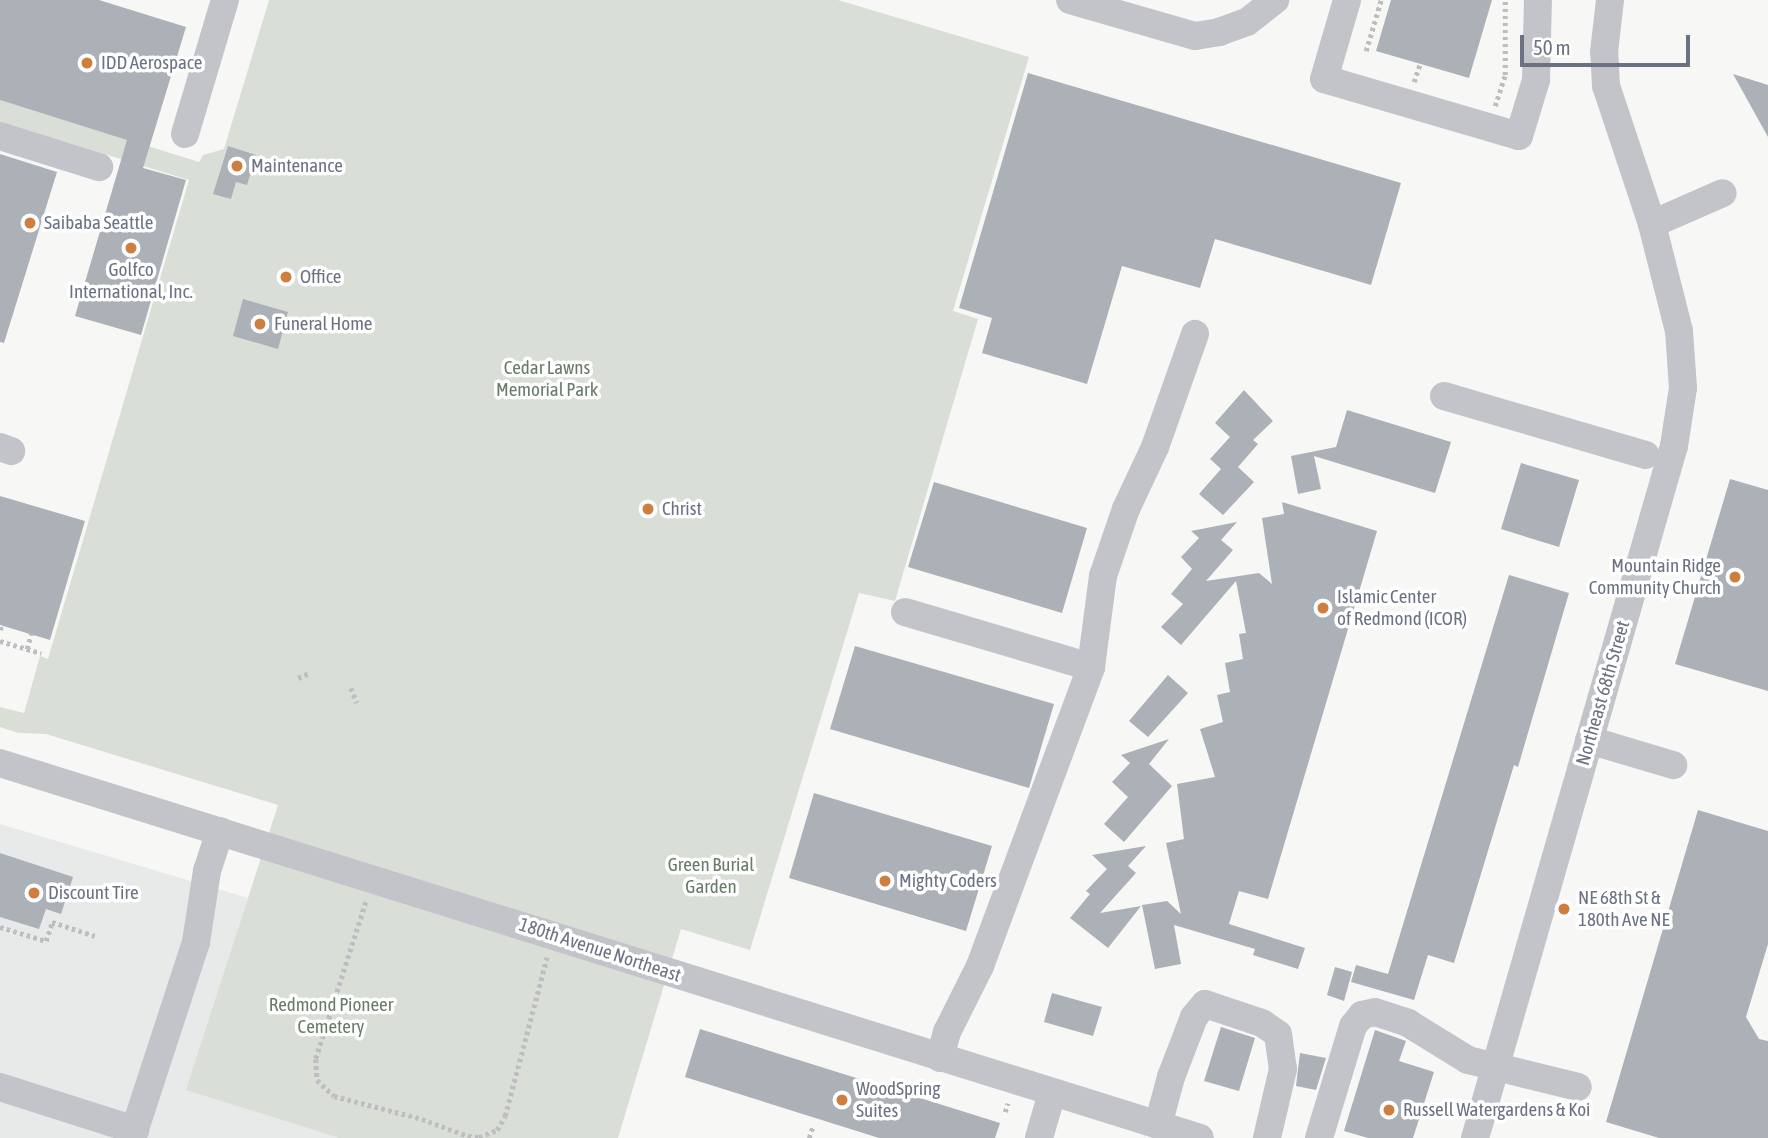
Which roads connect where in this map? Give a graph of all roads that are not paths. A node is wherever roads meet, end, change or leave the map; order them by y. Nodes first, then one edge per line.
1 (225, 0) edge
2 (1070, 0) edge
3 (1275, 0) edge
4 (1347, 0) edge
5 (1538, 0) edge
6 (1611, 0) edge
7 (185, 134) dead end
8 (0, 136) edge
9 (99, 167) dead end
10 (1723, 193) dead end
11 (1652, 224) junction
12 (1195, 334) dead end
13 (1444, 397) dead end
14 (1646, 455) dead end
15 (905, 612) dead end
16 (1091, 667) junction
17 (1589, 740) junction
18 (0, 763) edge
19 (1673, 765) dead end
20 (220, 831) junction
21 (940, 1058) junction
22 (1496, 1065) junction
23 (0, 1087) edge
24 (1578, 1087) dead end
25 (1052, 1093) junction
26 (1158, 1125) junction
27 (134, 1134) edge
28 (1039, 1138) edge
29 (1200, 1138) edge
30 (1266, 1138) edge
31 (1319, 1138) edge
32 (1475, 1138) edge

1 - 7 street
2 - 3 street
4 - 5 street
6 - 11 street, Northeast 68th Street
8 - 9 street
10 - 11 street
11 - 17 street, Northeast 68th Street
12 - 16 street
13 - 14 street
15 - 16 street
16 - 21 street
17 - 19 street
17 - 22 street, Northeast 68th Street
18 - 20 street, 180th Avenue Northeast
20 - 21 street, 180th Avenue Northeast
20 - 27 street
21 - 25 street, 180th Avenue Northeast
22 - 24 street
22 - 31 street
22 - 32 street, Northeast 68th Street
23 - 27 street
25 - 26 street, 180th Avenue Northeast
25 - 28 street
26 - 29 street, 180th Avenue Northeast
26 - 30 street

